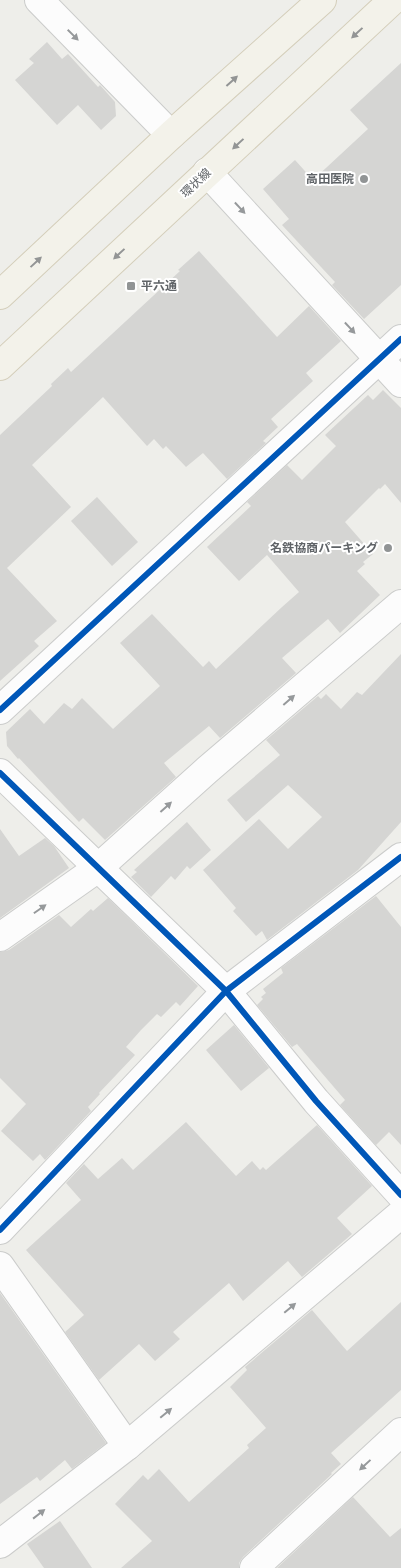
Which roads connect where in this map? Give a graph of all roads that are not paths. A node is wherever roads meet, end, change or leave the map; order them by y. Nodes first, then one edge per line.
1 (39, 0) edge
2 (322, 0) edge
3 (393, 0) edge
4 (171, 135) junction
5 (207, 172) junction
6 (0, 295) edge
7 (401, 339) edge
8 (379, 360) junction
9 (0, 366) edge
10 (401, 383) edge
11 (401, 604) edge
12 (0, 710) edge
13 (0, 773) edge
14 (401, 857) edge
15 (98, 868) junction
16 (0, 937) edge
17 (226, 992) junction
18 (401, 1195) edge
19 (401, 1214) edge
20 (0, 1230) edge
21 (0, 1266) edge
22 (401, 1432) edge
23 (127, 1446) junction
24 (0, 1544) edge
25 (254, 1568) edge

1 -> 4 street
4 -> 2 main road
3 -> 5 main road, 環状線
6 -> 4 main road
5 -> 8 street
5 -> 9 main road, 環状線
7 - 8 street
8 - 10 street
8 - 12 street
15 -> 11 street
13 - 15 street
14 - 17 street
16 -> 15 street
15 - 17 street
17 - 18 street
17 - 20 street
23 -> 19 street
21 - 23 street
22 -> 25 street
24 -> 23 street

